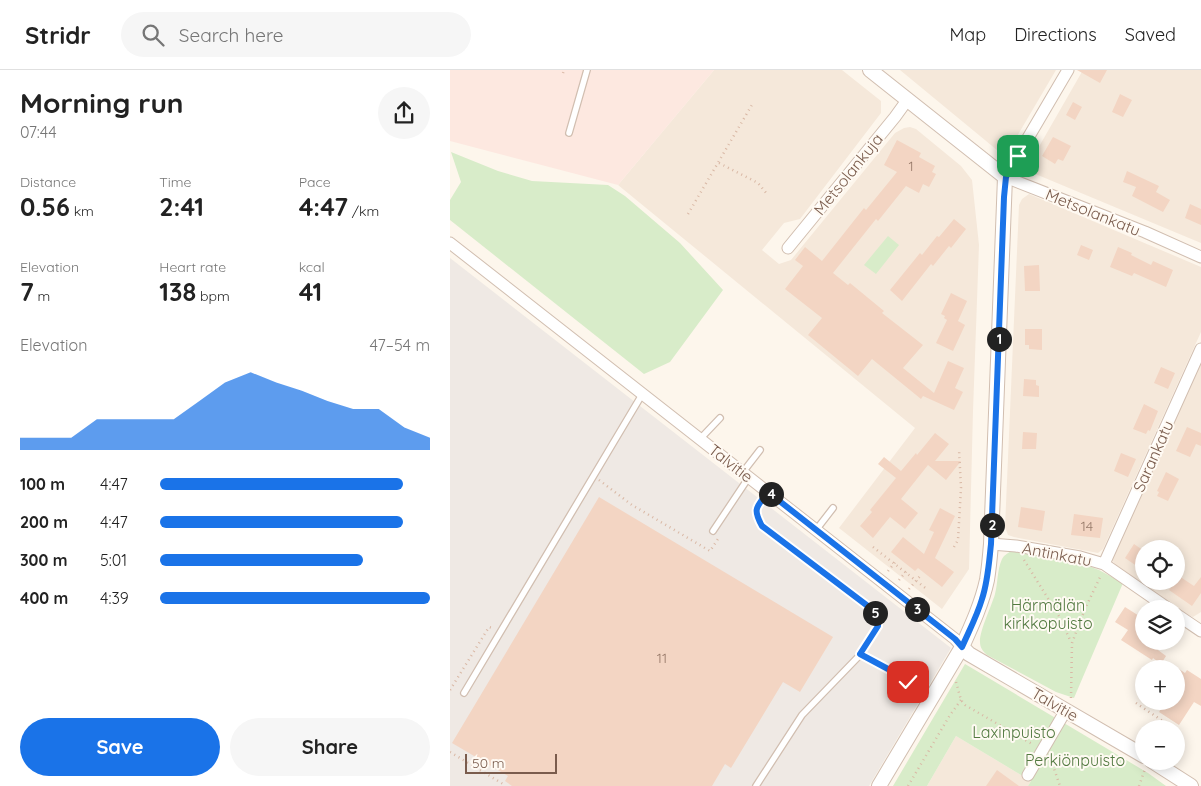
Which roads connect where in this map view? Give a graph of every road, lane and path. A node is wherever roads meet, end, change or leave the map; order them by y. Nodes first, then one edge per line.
1 (588, 70) edge
2 (870, 70) edge
3 (1068, 70) edge
4 (908, 99) junction
5 (754, 103) dead end
6 (569, 133) dead end
7 (719, 163) junction
8 (1006, 177) junction
9 (767, 194) dead end
10 (688, 214) dead end
11 (450, 242) edge
12 (788, 248) dead end
13 (1201, 256) edge
14 (1201, 349) edge
15 (643, 393) junction
16 (720, 418) dead end
17 (700, 439) junction
18 (959, 448) dead end
19 (760, 450) dead end
20 (746, 475) junction
21 (594, 476) junction
22 (768, 492) junction
23 (833, 508) dead end
24 (816, 530) junction
25 (713, 531) dead end
26 (720, 536) dead end
27 (991, 544) junction
28 (873, 546) dead end
29 (1016, 546) junction
30 (954, 548) dead end
31 (1104, 564) junction
32 (907, 570) junction
33 (921, 575) dead end
34 (917, 580) junction
35 (892, 589) junction
36 (928, 590) dead end
37 (902, 598) junction
38 (1156, 600) edge
39 (1185, 619) edge
40 (1199, 626) edge
41 (489, 627) dead end
42 (1072, 643) junction
43 (962, 647) junction
44 (860, 654) junction
45 (955, 676) dead end
46 (450, 690) edge
47 (464, 693) dead end
48 (961, 700) junction
49 (918, 702) dead end
50 (1066, 710) junction
51 (1146, 710) edge
52 (1161, 720) edge
53 (1043, 749) junction
54 (1135, 751) edge
55 (450, 752) edge
56 (1144, 770) edge
57 (1165, 770) edge
58 (1028, 775) dead end
59 (503, 784) dead end
60 (756, 786) edge
61 (879, 786) edge
62 (908, 786) edge
63 (1060, 786) edge
64 (1139, 786) edge
65 (1191, 786) edge

1 - 6 lane
2 - 4 street, Metsolankatu
3 - 8 street
4 - 8 street, Metsolankatu
4 - 12 street, Metsolankuja
5 - 7 path
7 - 9 path
7 - 10 path
8 - 13 street, Metsolankatu
8 - 27 street
11 - 15 street, Talvitie
14 - 31 street, Sarankatu
15 - 17 street, Talvitie
15 - 21 lane
16 - 17 lane
17 - 20 street, Talvitie
18 - 30 path
19 - 20 lane
20 - 22 street, Talvitie
20 - 25 lane
21 - 26 path
21 - 47 lane
22 - 24 street, Talvitie
22 - 44 lane
23 - 24 lane
24 - 35 street, Talvitie
27 - 29 street, Antinkatu
27 - 43 street
28 - 32 path
29 - 31 street, Antinkatu
29 - 42 path
31 - 38 street, Antinkatu
31 - 42 path
32 - 34 path
32 - 35 path
33 - 34 path
34 - 36 path
34 - 37 path
35 - 37 street, Talvitie
37 - 43 street, Talvitie
39 - 40 street
41 - 46 path
42 - 50 path
43 - 50 street, Talvitie
43 - 61 street
44 - 49 path
44 - 60 lane
45 - 48 path
48 - 53 path
48 - 62 path
50 - 53 street
50 - 54 street, Talvitie
51 - 52 path
53 - 58 street
53 - 63 path
55 - 59 path
56 - 64 path
57 - 65 street

